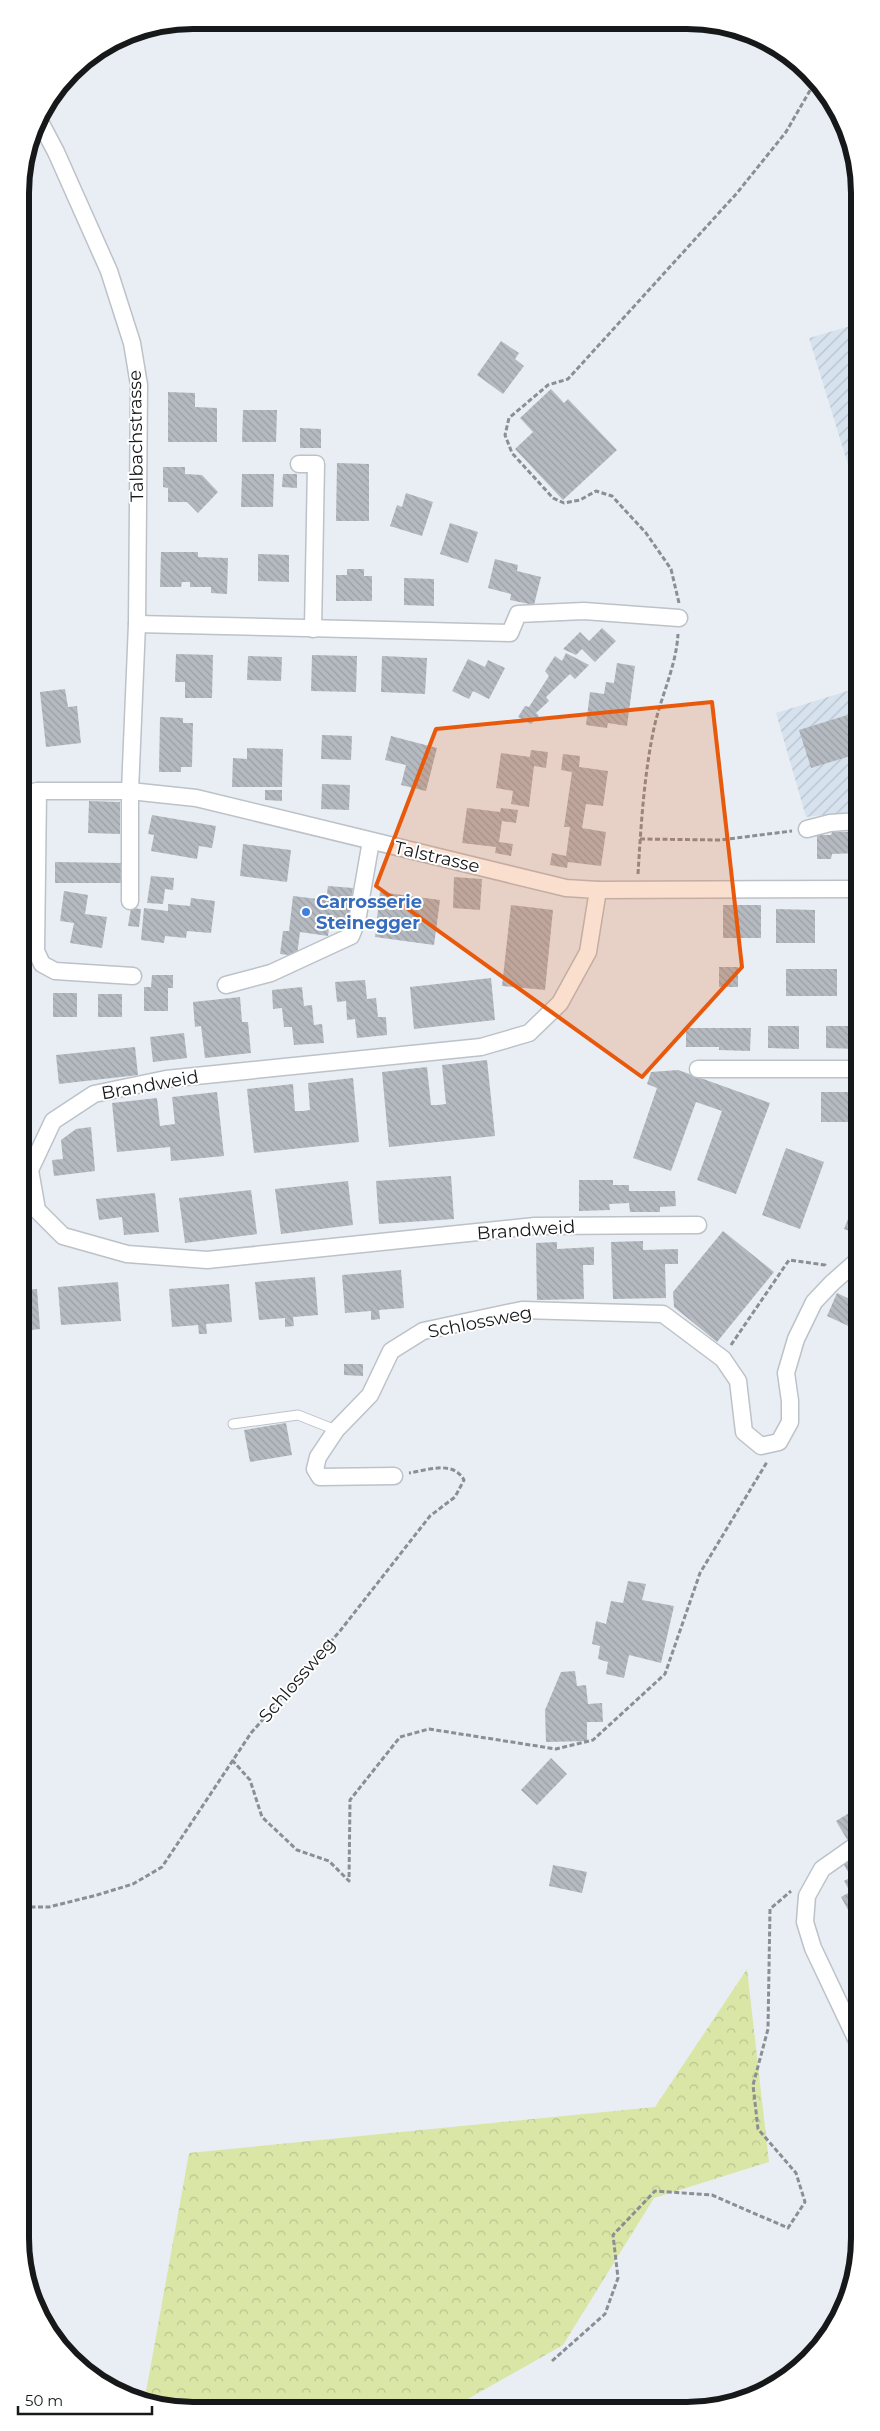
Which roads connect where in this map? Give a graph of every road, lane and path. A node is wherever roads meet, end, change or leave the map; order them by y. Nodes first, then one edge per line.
1 (812, 87) edge
2 (42, 127) edge
3 (299, 464) dead end
4 (679, 618) junction
5 (137, 624) junction
6 (313, 628) junction
7 (38, 791) junction
8 (130, 791) junction
9 (29, 793) edge
10 (851, 822) edge
11 (808, 829) joint
12 (640, 839) junction
13 (372, 841) junction
14 (637, 889) junction
15 (851, 889) edge
16 (598, 890) junction
17 (130, 901) dead end
18 (133, 976) dead end
19 (226, 985) dead end
20 (698, 1069) dead end
21 (851, 1069) edge
22 (698, 1225) dead end
23 (851, 1266) edge
24 (832, 1282) junction
25 (723, 1359) junction
26 (233, 1424) dead end
27 (336, 1430) junction
28 (779, 1442) junction
29 (394, 1476) joint
30 (232, 1760) junction
31 (851, 1849) edge
32 (798, 1884) dead end
33 (29, 1907) edge
34 (851, 2028) edge
35 (552, 2361) dead end

1 - 4 path
2 - 5 street, Talbachstrasse
3 - 6 street
4 - 6 street
4 - 12 path
5 - 6 street
5 - 8 street, Talbachstrasse
7 - 8 street, Talstrasse
7 - 9 street, Talstrasse
7 - 18 street
8 - 13 street, Talstrasse
8 - 17 street, Talbachstrasse
10 - 11 street
11 - 12 path
12 - 14 path
13 - 16 street, Talstrasse
13 - 19 street
14 - 15 street, Talstrasse
14 - 16 street, Talstrasse
16 - 22 street, Brandweid
20 - 21 street
23 - 24 street
24 - 25 path
24 - 28 street
25 - 27 street, Schlossweg
25 - 28 street, Schlossweg
26 - 27 lane
27 - 29 street, Schlossweg
28 - 30 path
29 - 30 path, Schlossweg
30 - 33 path, Schlossweg
31 - 34 street
32 - 35 path

